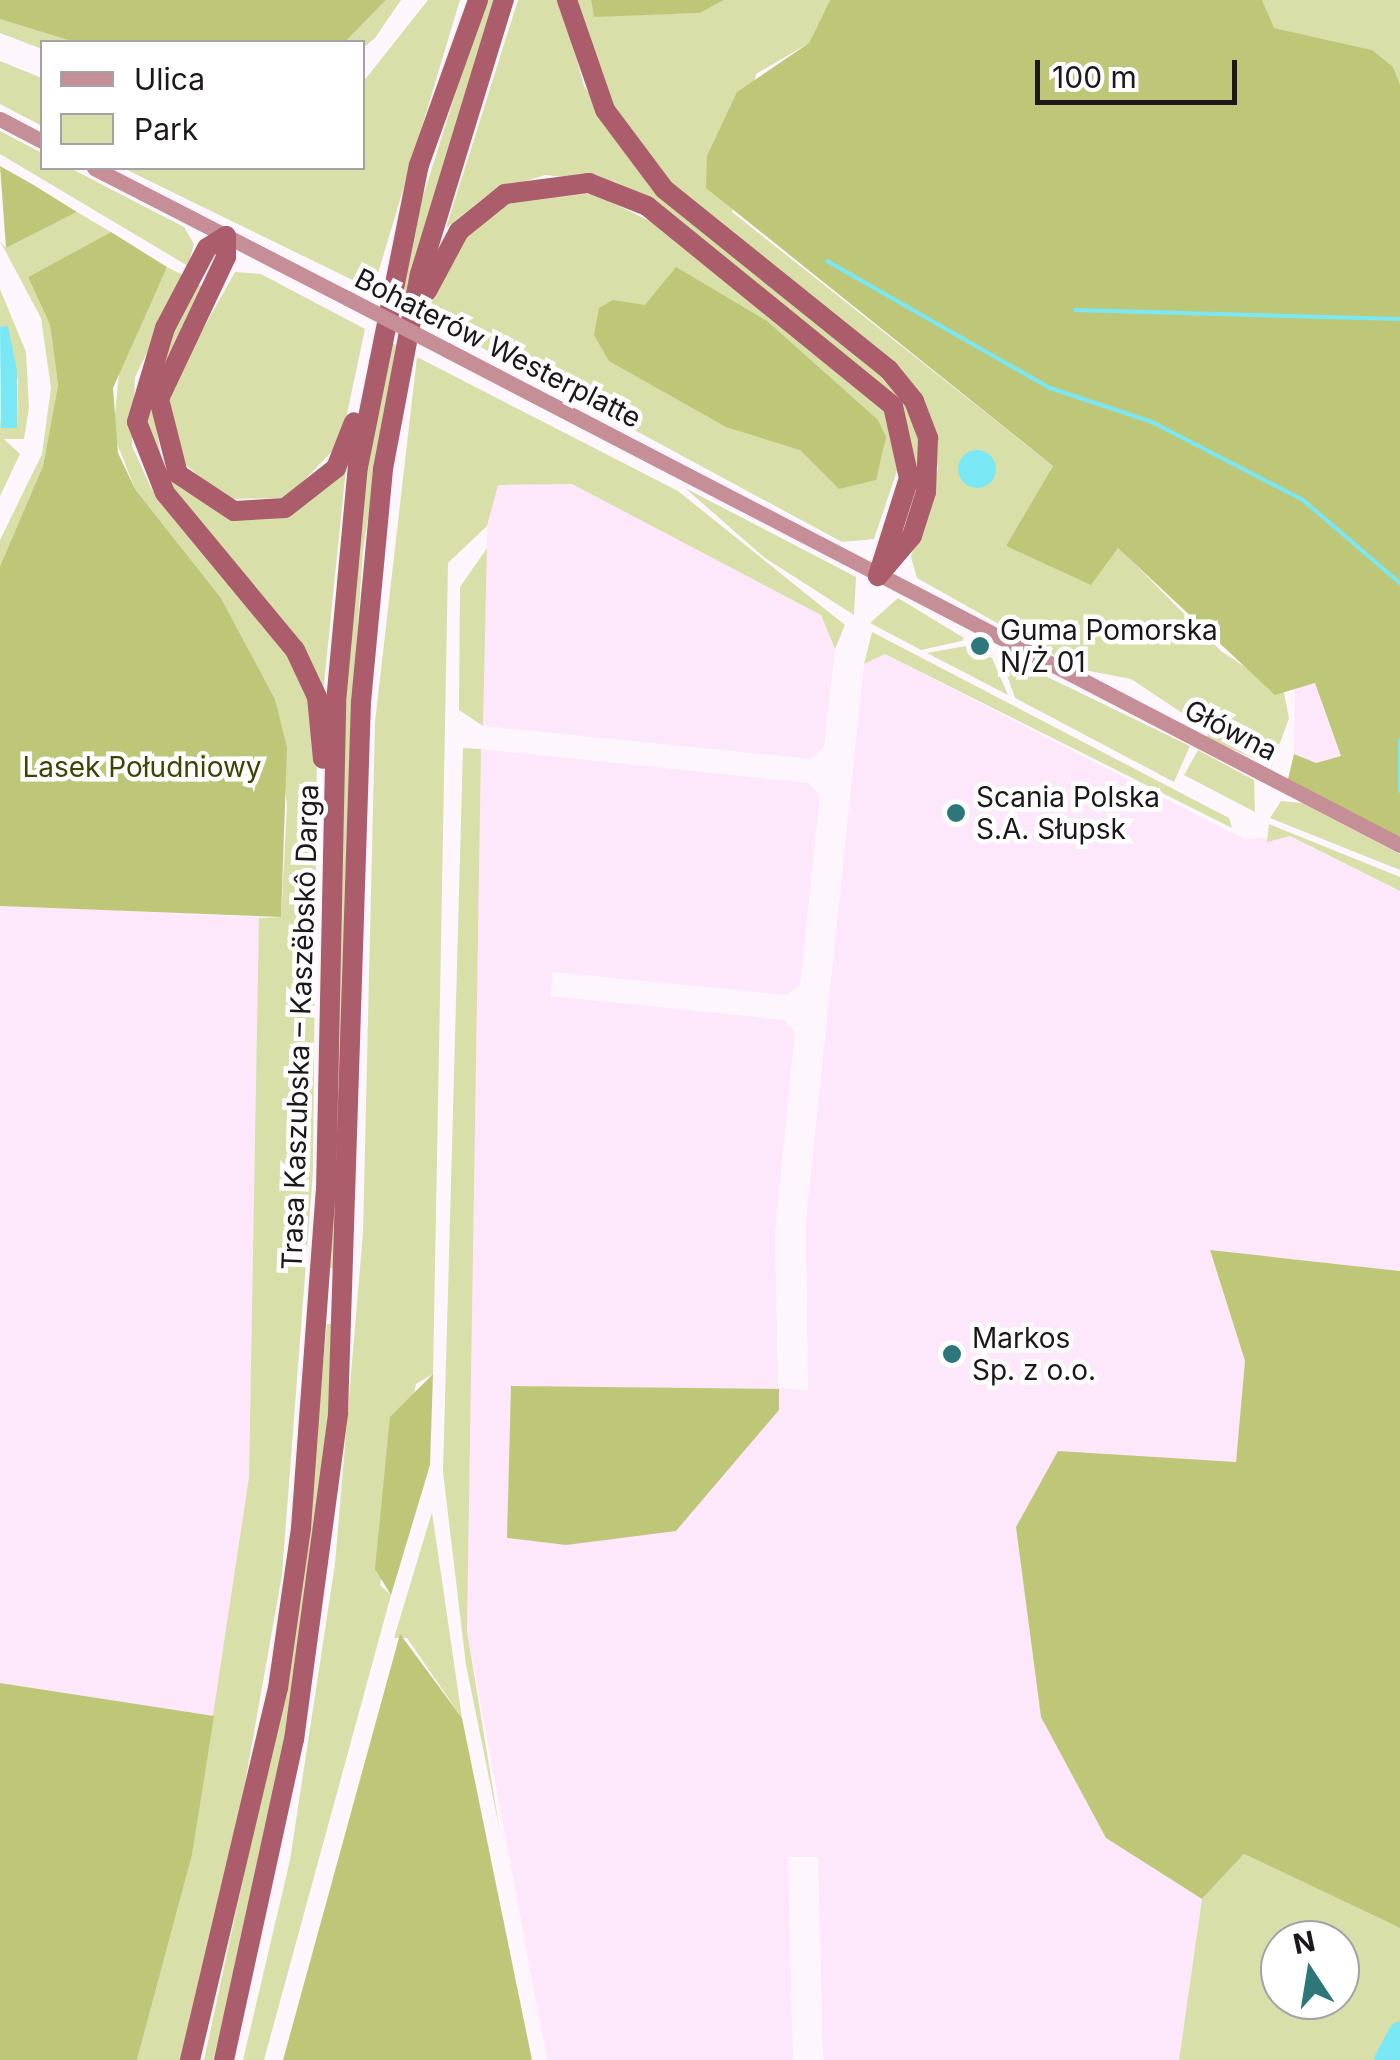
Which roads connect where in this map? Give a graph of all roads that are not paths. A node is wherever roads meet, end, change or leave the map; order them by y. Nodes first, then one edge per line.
1 (478, 0) edge
2 (504, 0) edge
3 (567, 0) edge
4 (0, 120) edge
5 (40, 140) edge
6 (98, 170) edge
7 (226, 236) junction
8 (377, 344) junction
9 (398, 373) junction
10 (878, 576) junction
11 (1400, 846) edge
12 (332, 862) junction
13 (190, 2060) edge
14 (224, 2060) edge

1 - 8 highway, Trasa Kaszubska – Kaszëbskô Darga
2 - 9 highway, Trasa Kaszubska – Kaszëbskô Darga
3 - 10 highway
4 - 5 main road
6 - 7 main road, Bohaterów Westerplatte
7 - 8 highway
7 - 10 main road, Bohaterów Westerplatte, bridge
7 - 12 highway
8 - 12 highway, Trasa Kaszubska – Kaszëbskô Darga
9 - 10 highway
9 - 14 highway, Trasa Kaszubska – Kaszëbskô Darga
10 - 11 main road, Główna
12 - 13 highway, Trasa Kaszubska – Kaszëbskô Darga

